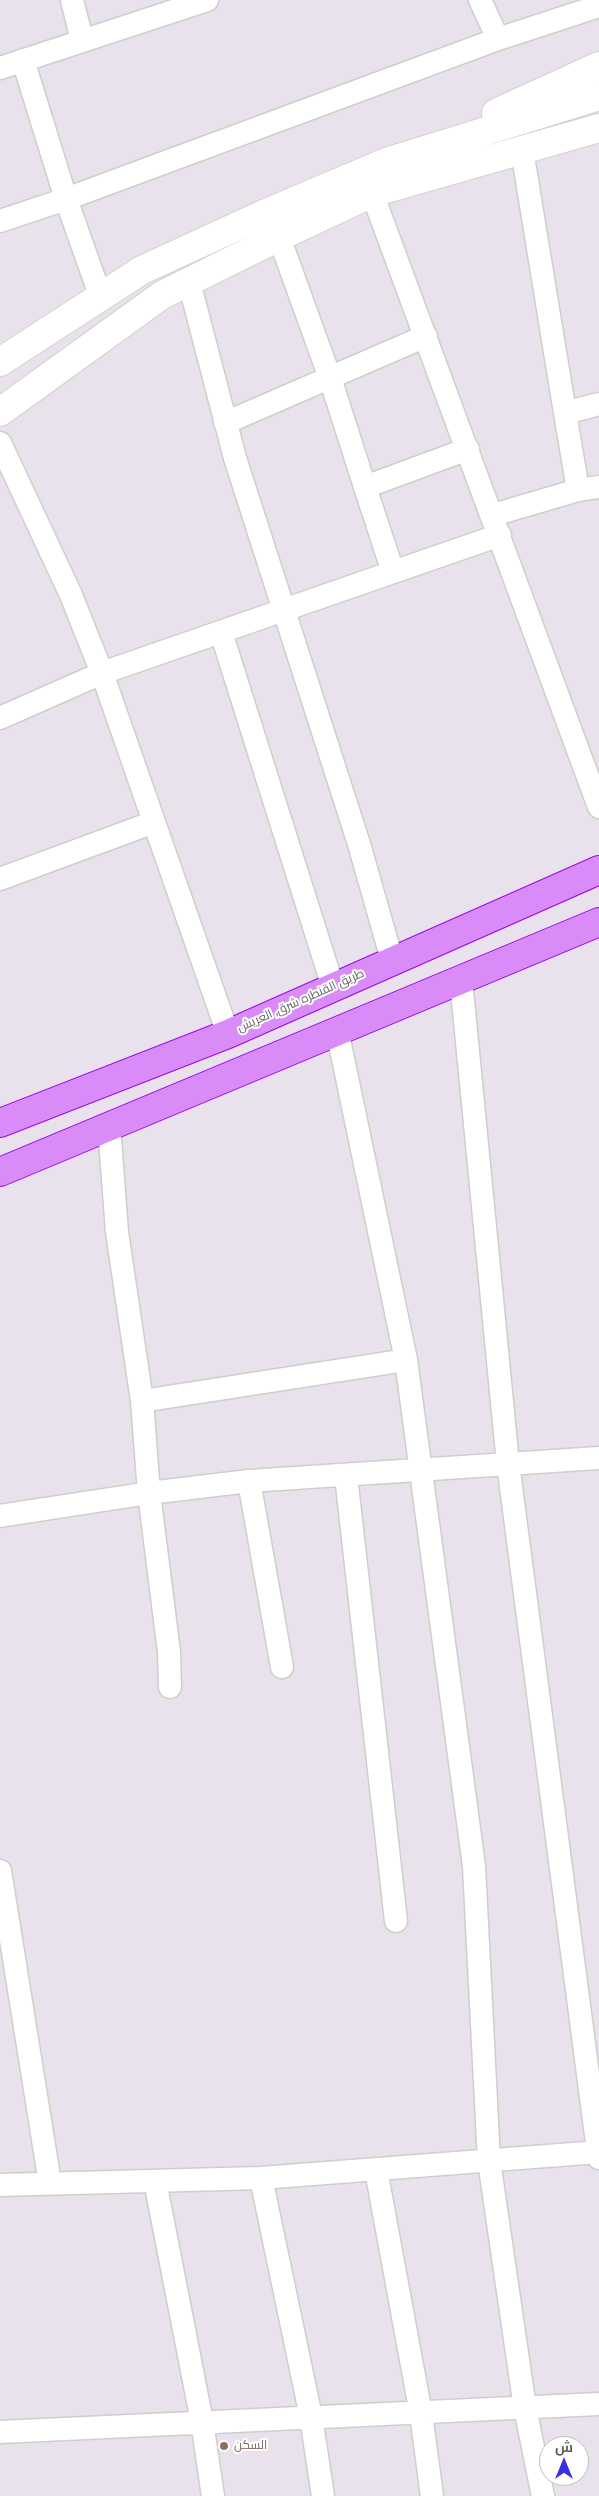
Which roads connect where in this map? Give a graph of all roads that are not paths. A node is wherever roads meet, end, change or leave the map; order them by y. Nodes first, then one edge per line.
1 (72, 0) edge
2 (207, 0) edge
3 (480, 0) edge
4 (599, 6) edge
5 (498, 38) junction
6 (82, 40) junction
7 (23, 60) junction
8 (599, 66) edge
9 (0, 68) edge
10 (599, 96) edge
11 (599, 128) edge
12 (522, 150) junction
13 (389, 161) junction
14 (372, 193) junction
15 (66, 199) junction
16 (0, 221) edge
17 (279, 237) junction
18 (189, 282) junction
19 (100, 295) junction
20 (426, 336) junction
21 (0, 362) edge
22 (330, 378) junction
23 (599, 404) edge
24 (0, 412) edge
25 (564, 413) junction
26 (225, 422) junction
27 (0, 443) edge
28 (468, 449) junction
29 (365, 487) junction
30 (588, 488) edge
31 (497, 525) junction
32 (394, 572) junction
33 (282, 611) junction
34 (221, 632) junction
35 (102, 673) junction
36 (0, 718) edge
37 (599, 807) edge
38 (154, 822) junction
39 (599, 870) edge
40 (0, 879) edge
41 (599, 922) edge
42 (392, 960) junction
43 (461, 980) junction
44 (333, 987) junction
45 (337, 1030) junction
46 (228, 1034) junction
47 (0, 1123) edge
48 (109, 1126) junction
49 (0, 1172) edge
50 (406, 1360) junction
51 (142, 1401) junction
52 (599, 1458) edge
53 (508, 1464) junction
54 (420, 1470) junction
55 (346, 1476) junction
56 (249, 1481) junction
57 (148, 1493) junction
58 (0, 1516) edge
59 (282, 1667) dead end
60 (170, 1687) dead end
61 (0, 1871) edge
62 (396, 1921) dead end
63 (599, 2154) edge
64 (489, 2161) junction
65 (376, 2170) junction
66 (261, 2178) junction
67 (155, 2181) junction
68 (50, 2183) junction
69 (0, 2185) edge
70 (599, 2404) edge
71 (526, 2408) junction
72 (421, 2414) junction
73 (311, 2417) junction
74 (202, 2422) junction
75 (0, 2432) edge
76 (212, 2496) edge
77 (322, 2496) edge
78 (432, 2496) edge
79 (543, 2496) edge

1 - 6 street
2 - 6 street
3 - 5 street
4 - 5 street
5 - 15 street
6 - 7 street
7 - 9 street
7 - 15 street
8 - 13 main road
10 - 13 main road
11 - 12 main road
12 - 14 main road
12 - 25 street
13 - 19 main road
14 - 17 main road
14 - 20 street
15 - 16 street
15 - 19 street
17 - 18 main road
17 - 22 street
18 - 24 main road
18 - 26 street
19 - 21 main road
20 - 22 street
20 - 28 street
22 - 26 street
22 - 29 street
23 - 25 street
25 - 30 street
26 - 33 street
27 - 35 street
28 - 29 street
28 - 31 street
29 - 32 street
30 - 31 street
31 - 32 street
31 - 37 street
32 - 33 street
33 - 34 street
33 - 42 street
34 - 35 street
34 - 44 street
35 - 36 street
35 - 38 street
38 - 40 street
38 - 46 street
39 - 42 highway, طريق القنطره شرق, العريش
41 - 43 highway
42 - 44 highway, طريق القنطره شرق, العريش
43 - 45 highway
43 - 53 street
44 - 46 highway, طريق القنطره شرق, العريش
45 - 48 highway
45 - 50 street
46 - 47 highway, طريق القنطره شرق, العريش
48 - 49 highway
48 - 51 street
50 - 51 street
50 - 54 street
51 - 57 street
52 - 53 street
53 - 54 street
53 - 63 street
54 - 55 street
54 - 64 street
55 - 56 street
55 - 62 street
56 - 57 street
56 - 59 street
57 - 58 street
57 - 60 street
61 - 68 street
63 - 64 street
64 - 65 street
64 - 71 street
65 - 66 street
65 - 72 street
66 - 67 street
66 - 73 street
67 - 68 street
67 - 74 street
68 - 69 street
70 - 71 street
71 - 72 street
71 - 79 street
72 - 73 street
72 - 78 street
73 - 74 street
73 - 77 street
74 - 75 street
74 - 76 street

